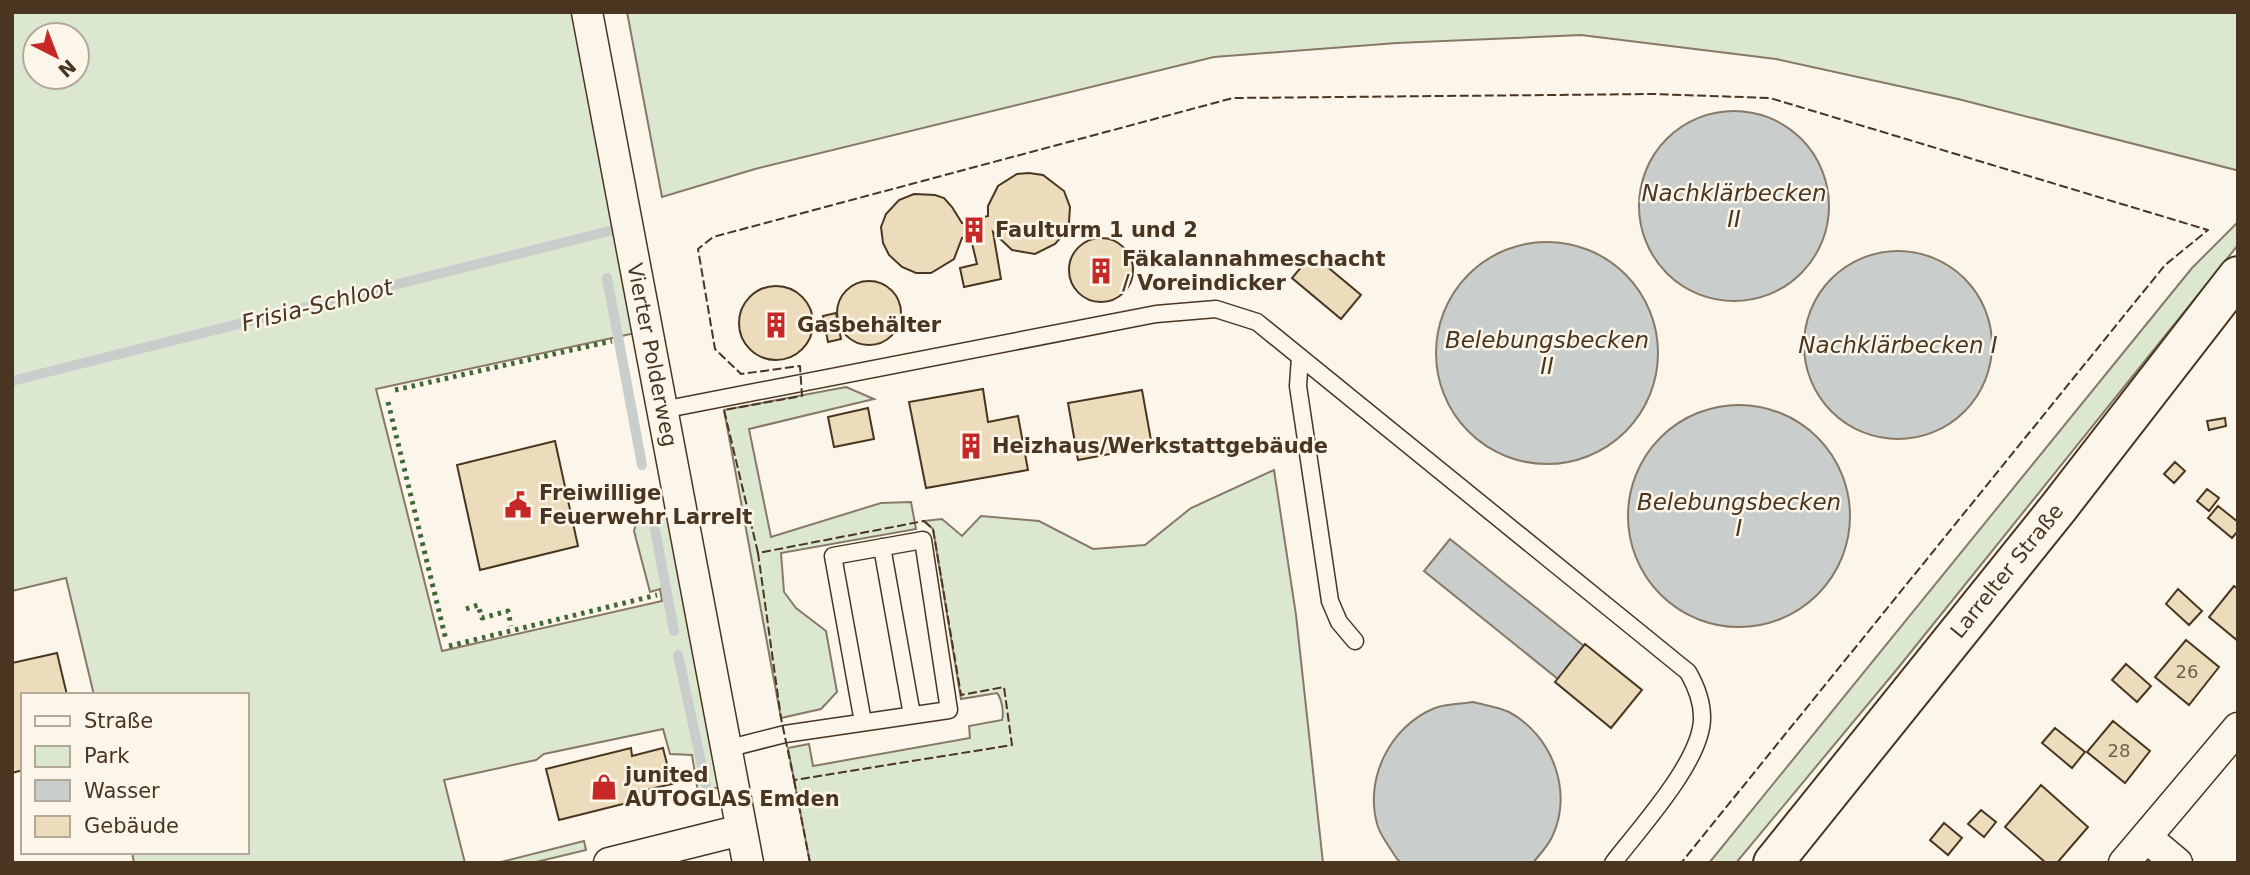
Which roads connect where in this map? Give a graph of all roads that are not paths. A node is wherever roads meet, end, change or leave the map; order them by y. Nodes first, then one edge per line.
1 (587, 12) edge
2 (2238, 276) edge
3 (1300, 357) junction
4 (662, 410) junction
5 (881, 547) junction
6 (1355, 641) dead end
7 (912, 715) junction
8 (863, 722) junction
9 (2238, 728) edge
10 (726, 749) junction
11 (741, 830) junction
12 (2146, 837) junction
13 (609, 863) edge
14 (748, 863) edge
15 (1613, 863) edge
16 (1773, 863) edge
17 (2124, 863) edge
18 (2177, 863) edge

1 - 4 street, Vierter Polderweg
2 - 16 main road, Larrelter Straße
3 - 4 lane
3 - 6 lane
3 - 15 lane
4 - 10 street, Vierter Polderweg
5 - 7 lane
5 - 7 lane
5 - 8 lane
7 - 8 lane
8 - 10 lane
9 - 12 street
10 - 11 street, Vierter Polderweg
11 - 13 street
11 - 14 street, Vierter Polderweg
12 - 17 street
12 - 18 street

